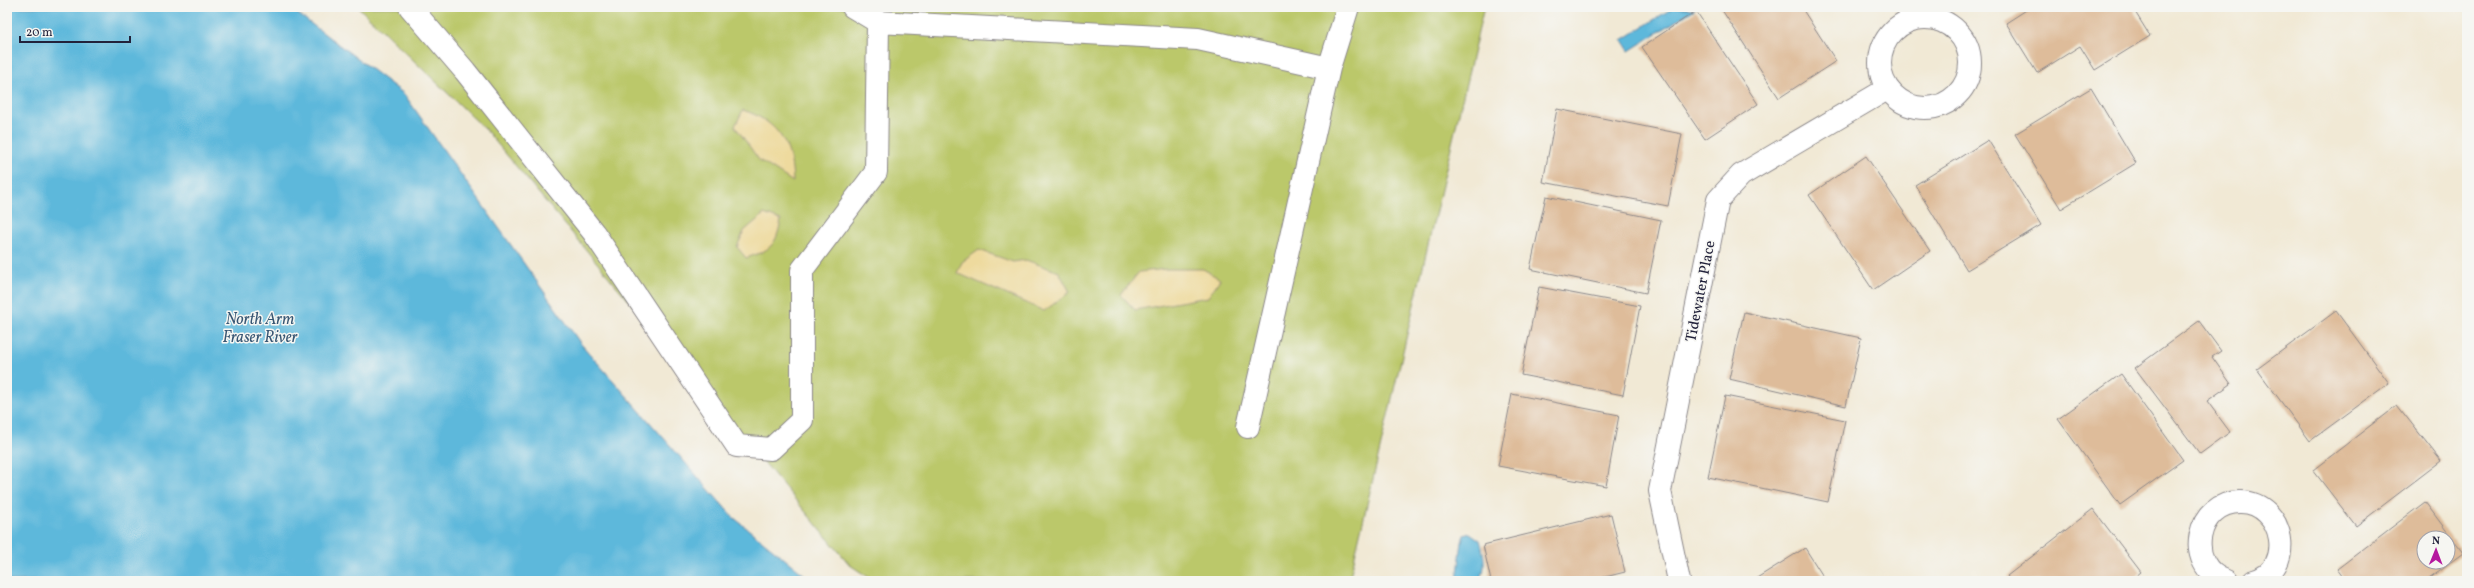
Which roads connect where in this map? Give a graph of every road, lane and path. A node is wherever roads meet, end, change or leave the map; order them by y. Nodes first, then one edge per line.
1 (410, 7) edge
2 (853, 7) edge
3 (1348, 7) edge
4 (878, 22) junction
5 (1329, 68) junction
6 (1887, 89) junction
7 (1248, 427) dead end
8 (2266, 578) edge
9 (1679, 581) edge
10 (2226, 581) edge

1 - 4 street
2 - 4 street
3 - 5 street
4 - 5 street
5 - 7 street
6 - 6 street
6 - 9 street, Tidewater Place
8 - 10 street

